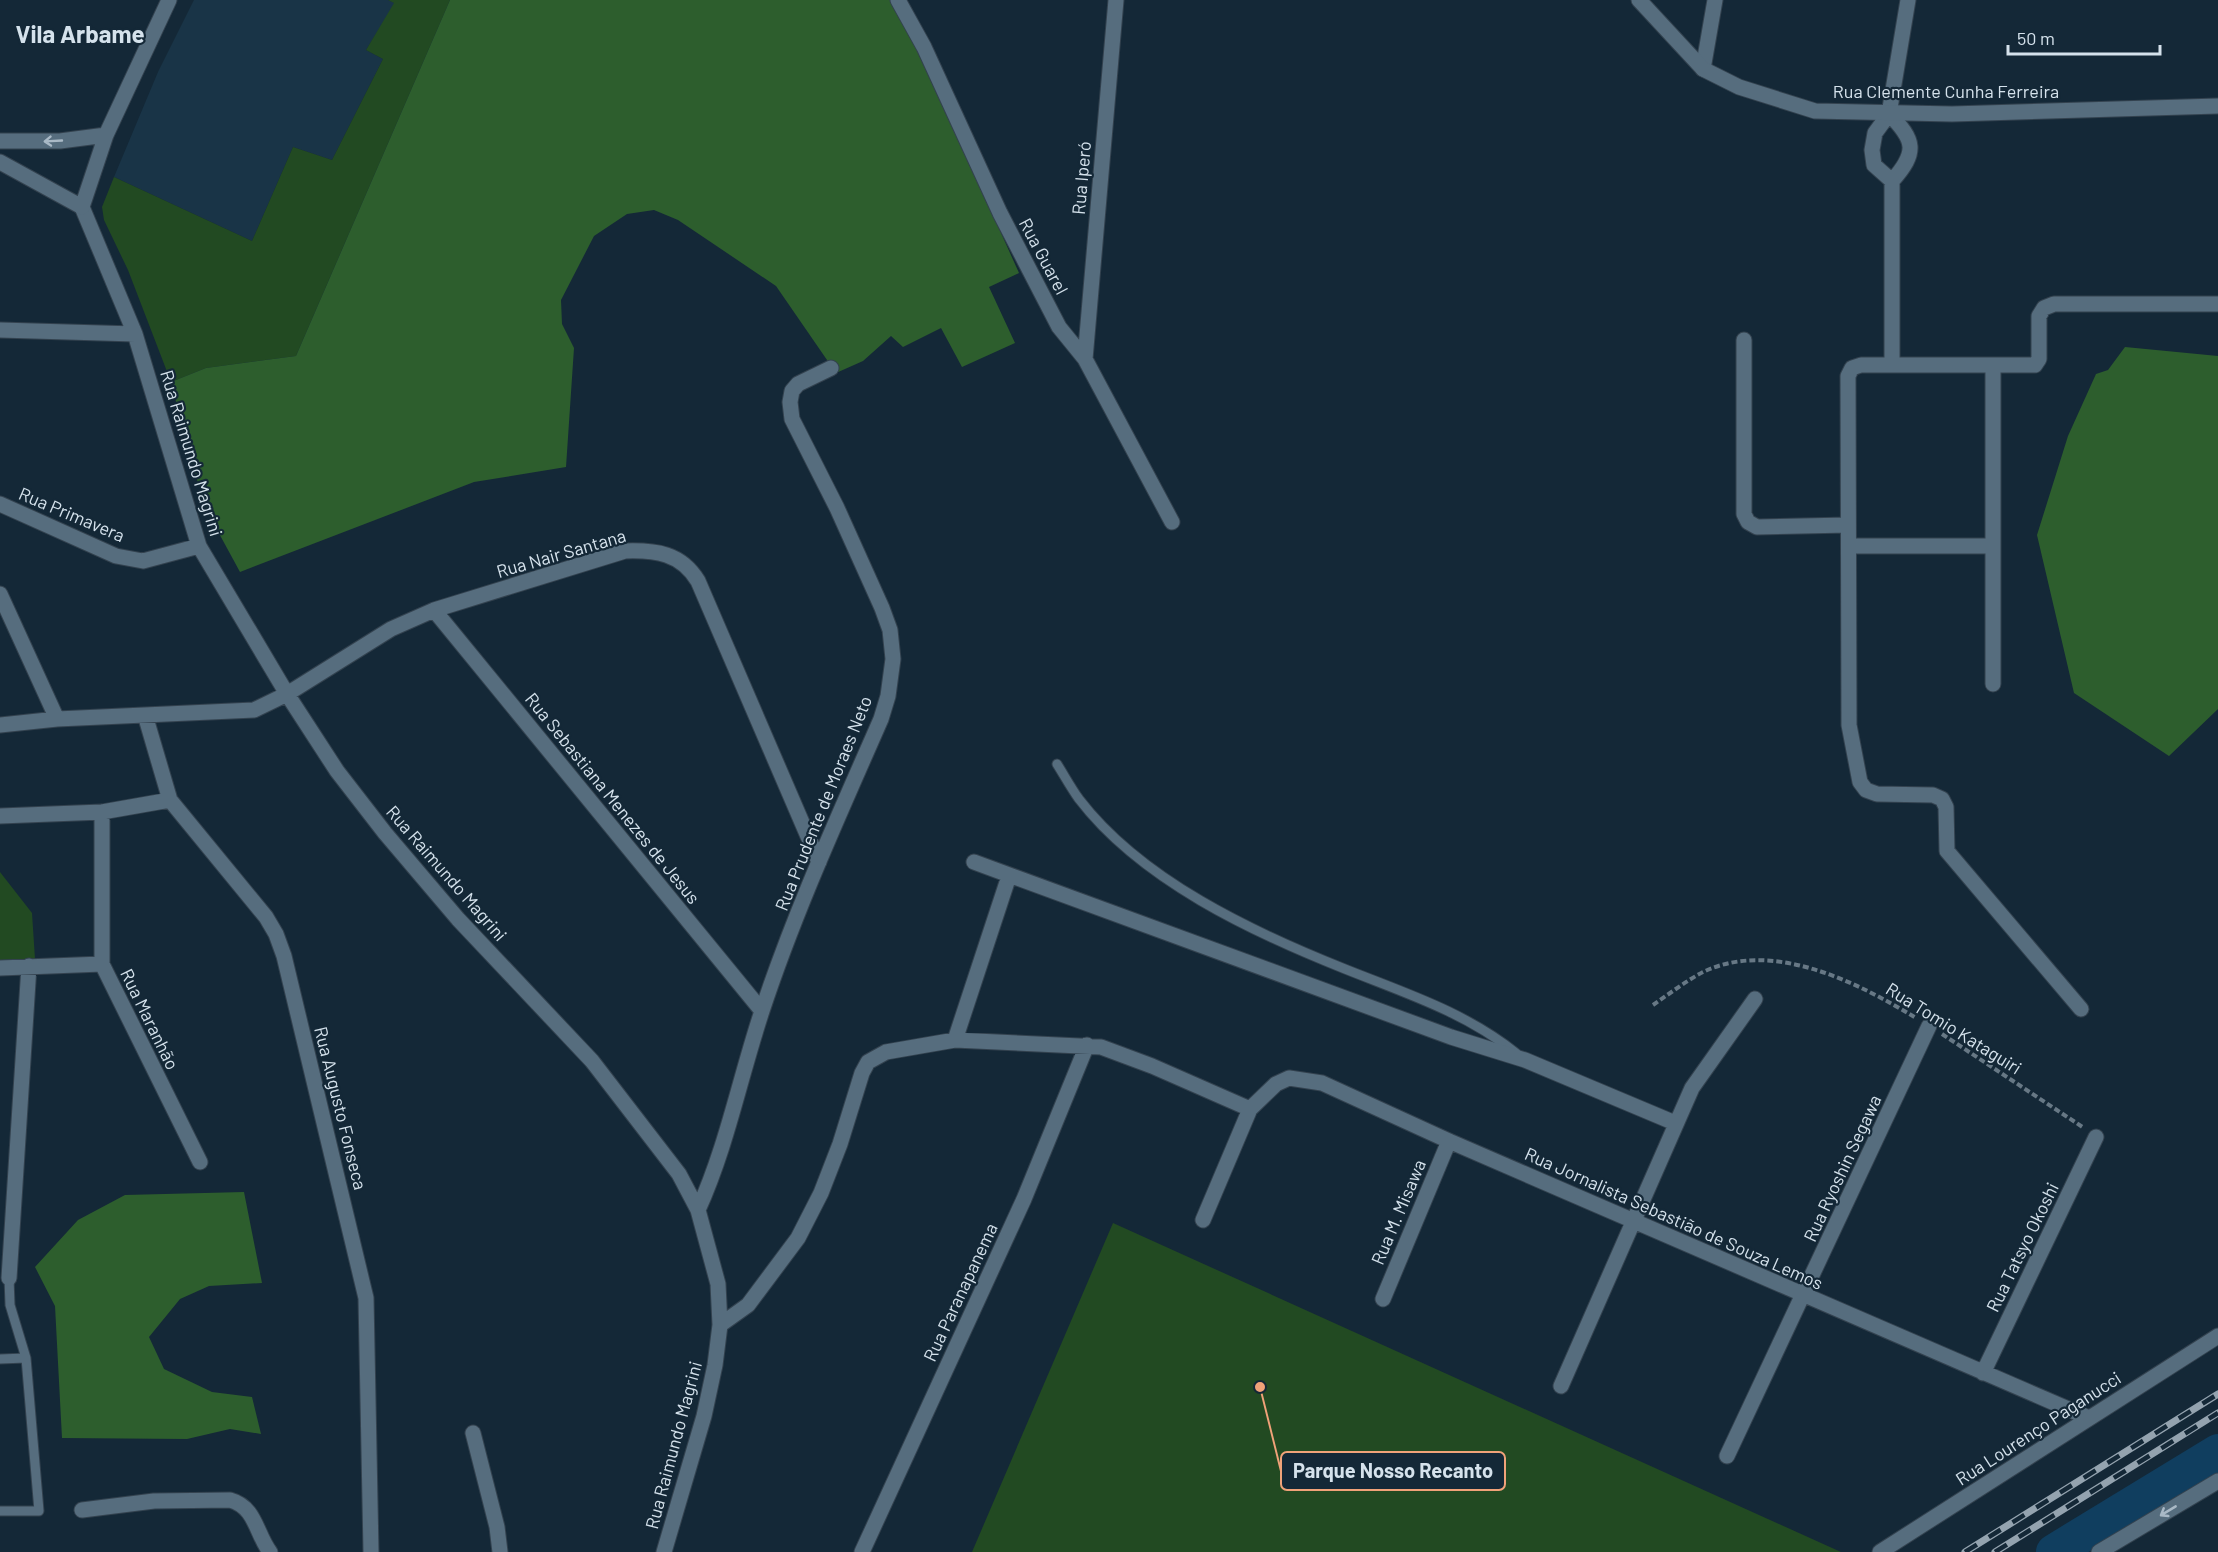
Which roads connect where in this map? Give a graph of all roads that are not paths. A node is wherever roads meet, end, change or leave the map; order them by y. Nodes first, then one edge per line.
1 (169, 0) edge
2 (898, 0) edge
3 (1116, 0) edge
4 (1639, 0) edge
5 (1715, 0) edge
6 (1908, 0) edge
7 (1703, 69) junction
8 (2218, 106) edge
9 (1889, 114) junction
10 (106, 135) junction
11 (0, 141) edge
12 (0, 162) edge
13 (1892, 181) junction
14 (82, 207) junction
15 (2218, 304) edge
16 (0, 330) edge
17 (135, 334) junction
18 (1744, 340) dead end
19 (1085, 359) junction
20 (1892, 365) junction
21 (1993, 366) junction
22 (831, 368) dead end
23 (0, 504) edge
24 (1172, 522) dead end
25 (1848, 525) junction
26 (200, 546) junction
27 (1849, 546) junction
28 (1993, 546) junction
29 (0, 594) edge
30 (434, 610) junction
31 (1992, 684) dead end
32 (287, 694) junction
33 (145, 715) junction
34 (57, 719) junction
35 (0, 725) edge
36 (1057, 764) dead end
37 (170, 800) junction
38 (102, 812) junction
39 (0, 816) edge
40 (819, 862) junction
41 (974, 862) dead end
42 (1009, 876) junction
43 (102, 964) junction
44 (29, 966) junction
45 (0, 968) edge
46 (1755, 999) dead end
47 (2081, 1009) dead end
48 (762, 1011) junction
49 (1929, 1026) road end
50 (955, 1040) junction
51 (1087, 1045) junction
52 (1525, 1060) junction
53 (1250, 1109) junction
54 (1675, 1123) junction
55 (2096, 1137) road end
56 (1449, 1141) junction
57 (200, 1162) dead end
58 (698, 1210) junction
59 (1203, 1220) dead end
60 (1632, 1220) junction
61 (9, 1278) joint
62 (1804, 1296) junction
63 (1383, 1299) dead end
64 (720, 1325) junction
65 (2218, 1336) edge
66 (26, 1358) junction
67 (0, 1359) edge
68 (1983, 1373) junction
69 (1561, 1386) dead end
70 (2090, 1418) junction
71 (473, 1433) dead end
72 (1727, 1456) dead end
73 (2218, 1481) edge
74 (82, 1510) dead end
75 (0, 1511) edge
76 (270, 1552) edge
77 (371, 1552) edge
78 (500, 1552) edge
79 (663, 1552) edge
80 (862, 1552) edge
81 (1880, 1552) edge
82 (2099, 1552) edge

1 - 10 street
2 - 19 street, Rua Guarel
3 - 19 street, Rua Iperó
4 - 7 street, Rua Clemente Cunha Ferreira
5 - 7 street
6 - 9 street
7 - 9 street, Rua Clemente Cunha Ferreira
8 - 9 street, Rua Clemente Cunha Ferreira
9 - 13 street
9 - 13 street
10 -> 11 street
10 - 14 street
12 - 14 street
13 - 20 street
14 - 17 street, Rua Raimundo Magrini
15 - 21 street
16 - 17 street
17 - 26 street, Rua Raimundo Magrini
18 - 25 street
19 - 24 street, Rua Guarel
20 - 21 street
20 - 25 street
21 - 28 street
22 - 40 street, Rua Prudente de Moraes Neto
23 - 26 street, Rua Primavera
25 - 27 street
26 - 32 street, Rua Raimundo Magrini
27 - 28 street
27 - 47 street
28 - 31 street
29 - 34 street
30 - 32 street, Rua Nair Santana
30 - 40 street, Rua Nair Santana
30 - 48 street, Rua Sebastiana Menezes de Jesus
32 - 33 street, Rua Nair Santana
32 - 58 street, Rua Raimundo Magrini
33 - 34 street, Rua Nair Santana
33 - 37 street, Rua Augusto Fonseca
34 - 35 street, Rua Nair Santana
36 - 52 lane
37 - 38 street
37 - 77 street, Rua Augusto Fonseca
38 - 39 street
38 - 43 street, Rua Maranhão
40 - 48 street, Rua Prudente de Moraes Neto
41 - 42 street
42 - 50 street
42 - 52 street
43 - 44 street
43 - 57 street, Rua Maranhão
44 - 45 street
44 - 61 street
46 - 54 street
48 - 58 street, Rua Prudente de Moraes Neto
49 - 62 street, Rua Ryoshin Segawa
50 - 51 street
50 - 64 street
51 - 53 street
51 - 80 street, Rua Paranapanema
52 - 54 street
53 - 56 street, Rua Jornalista Sebastião de Souza Lemos
53 - 59 street, Rua Jornalista Sebastião de Souza Lemos
54 - 60 street
55 - 68 street, Rua Tatsyo Okoshi
56 - 60 street, Rua Jornalista Sebastião de Souza Lemos
56 - 63 street, Rua M. Misawa
58 - 64 street, Rua Raimundo Magrini
60 - 62 street, Rua Jornalista Sebastião de Souza Lemos
60 - 69 street
61 - 66 lane
62 - 68 street, Rua Jornalista Sebastião de Souza Lemos
62 - 72 street, Rua Ryoshin Segawa
64 - 79 street, Rua Raimundo Magrini
65 - 70 street, Rua Lourenço Paganucci
66 - 67 lane
66 - 75 lane
68 - 70 street, Rua Jornalista Sebastião de Souza Lemos
70 - 81 street, Rua Lourenço Paganucci
71 - 78 street
73 -> 82 street
74 - 76 street

